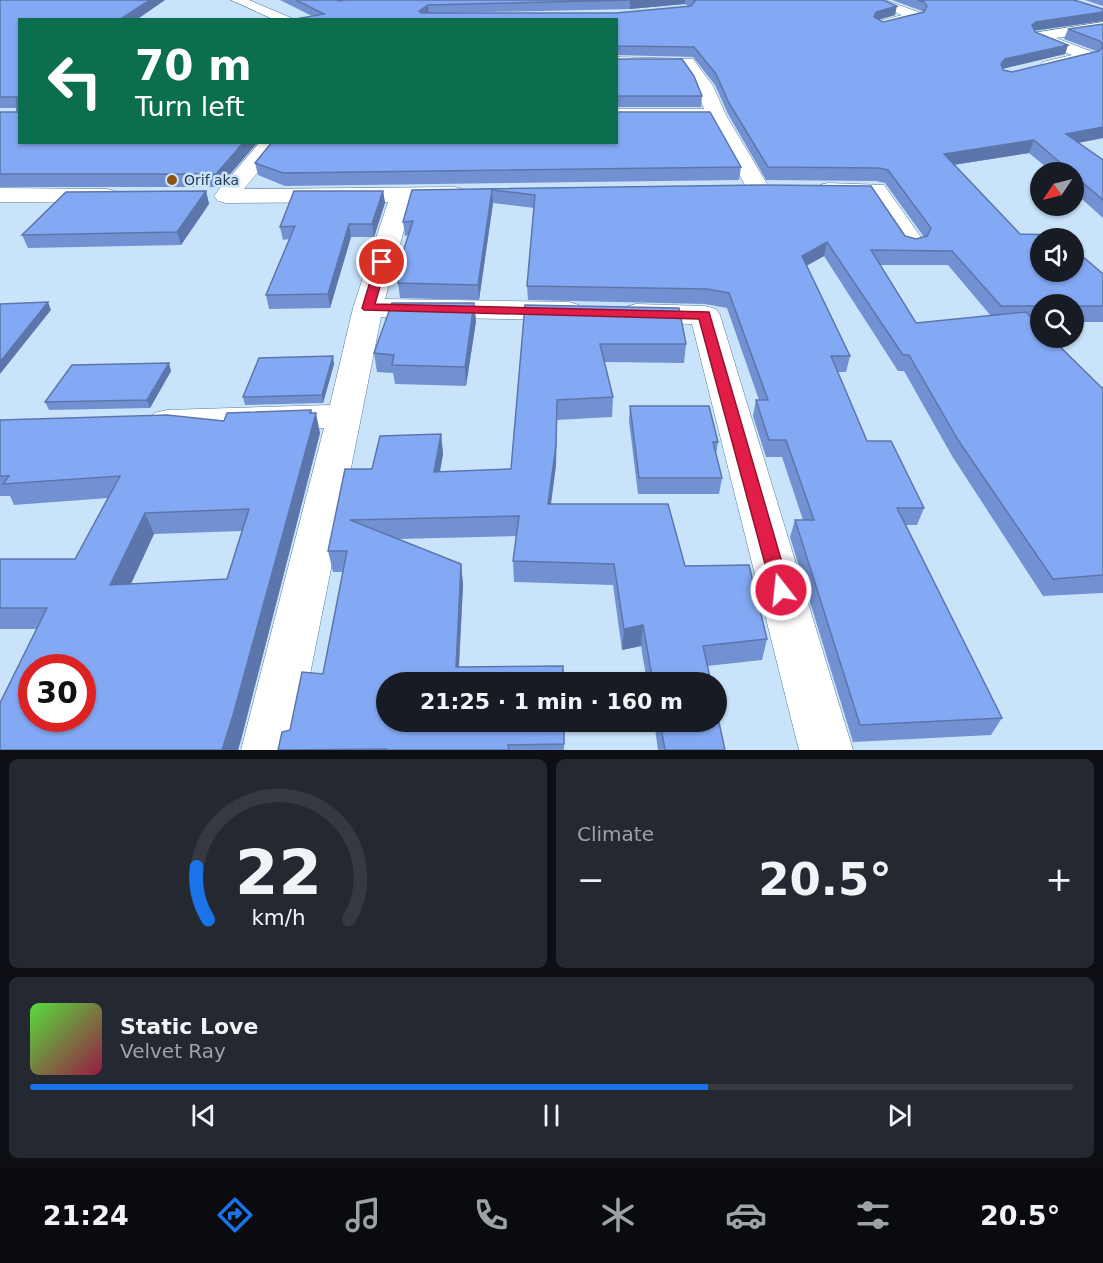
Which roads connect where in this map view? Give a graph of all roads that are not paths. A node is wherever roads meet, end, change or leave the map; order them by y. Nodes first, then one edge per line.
1 (237, 0) edge
2 (873, 0) edge
3 (284, 18) edge
4 (881, 25) edge
5 (1103, 26) edge
6 (618, 62) edge
7 (1031, 69) edge
8 (618, 115) edge
9 (716, 115) junction
10 (270, 144) edge
11 (758, 189) junction
12 (782, 189) edge
13 (735, 190) edge
14 (806, 190) edge
15 (473, 194) edge
16 (0, 195) edge
17 (402, 195) junction
18 (131, 196) edge
19 (202, 196) edge
20 (226, 196) junction
21 (912, 243) edge
22 (368, 308) junction
23 (345, 416) junction
24 (131, 422) edge
25 (268, 750) edge
26 (826, 750) edge

1 - 3 street
2 - 4 street
5 - 7 street
6 - 9 street
8 - 9 street
9 - 11 street
10 - 20 street
11 - 12 street
11 - 13 street
14 - 21 street
15 - 17 street
16 - 18 street
17 - 20 street
17 - 22 street
19 - 20 street
22 - 23 street
22 - 26 street
23 - 24 street
23 - 25 street

